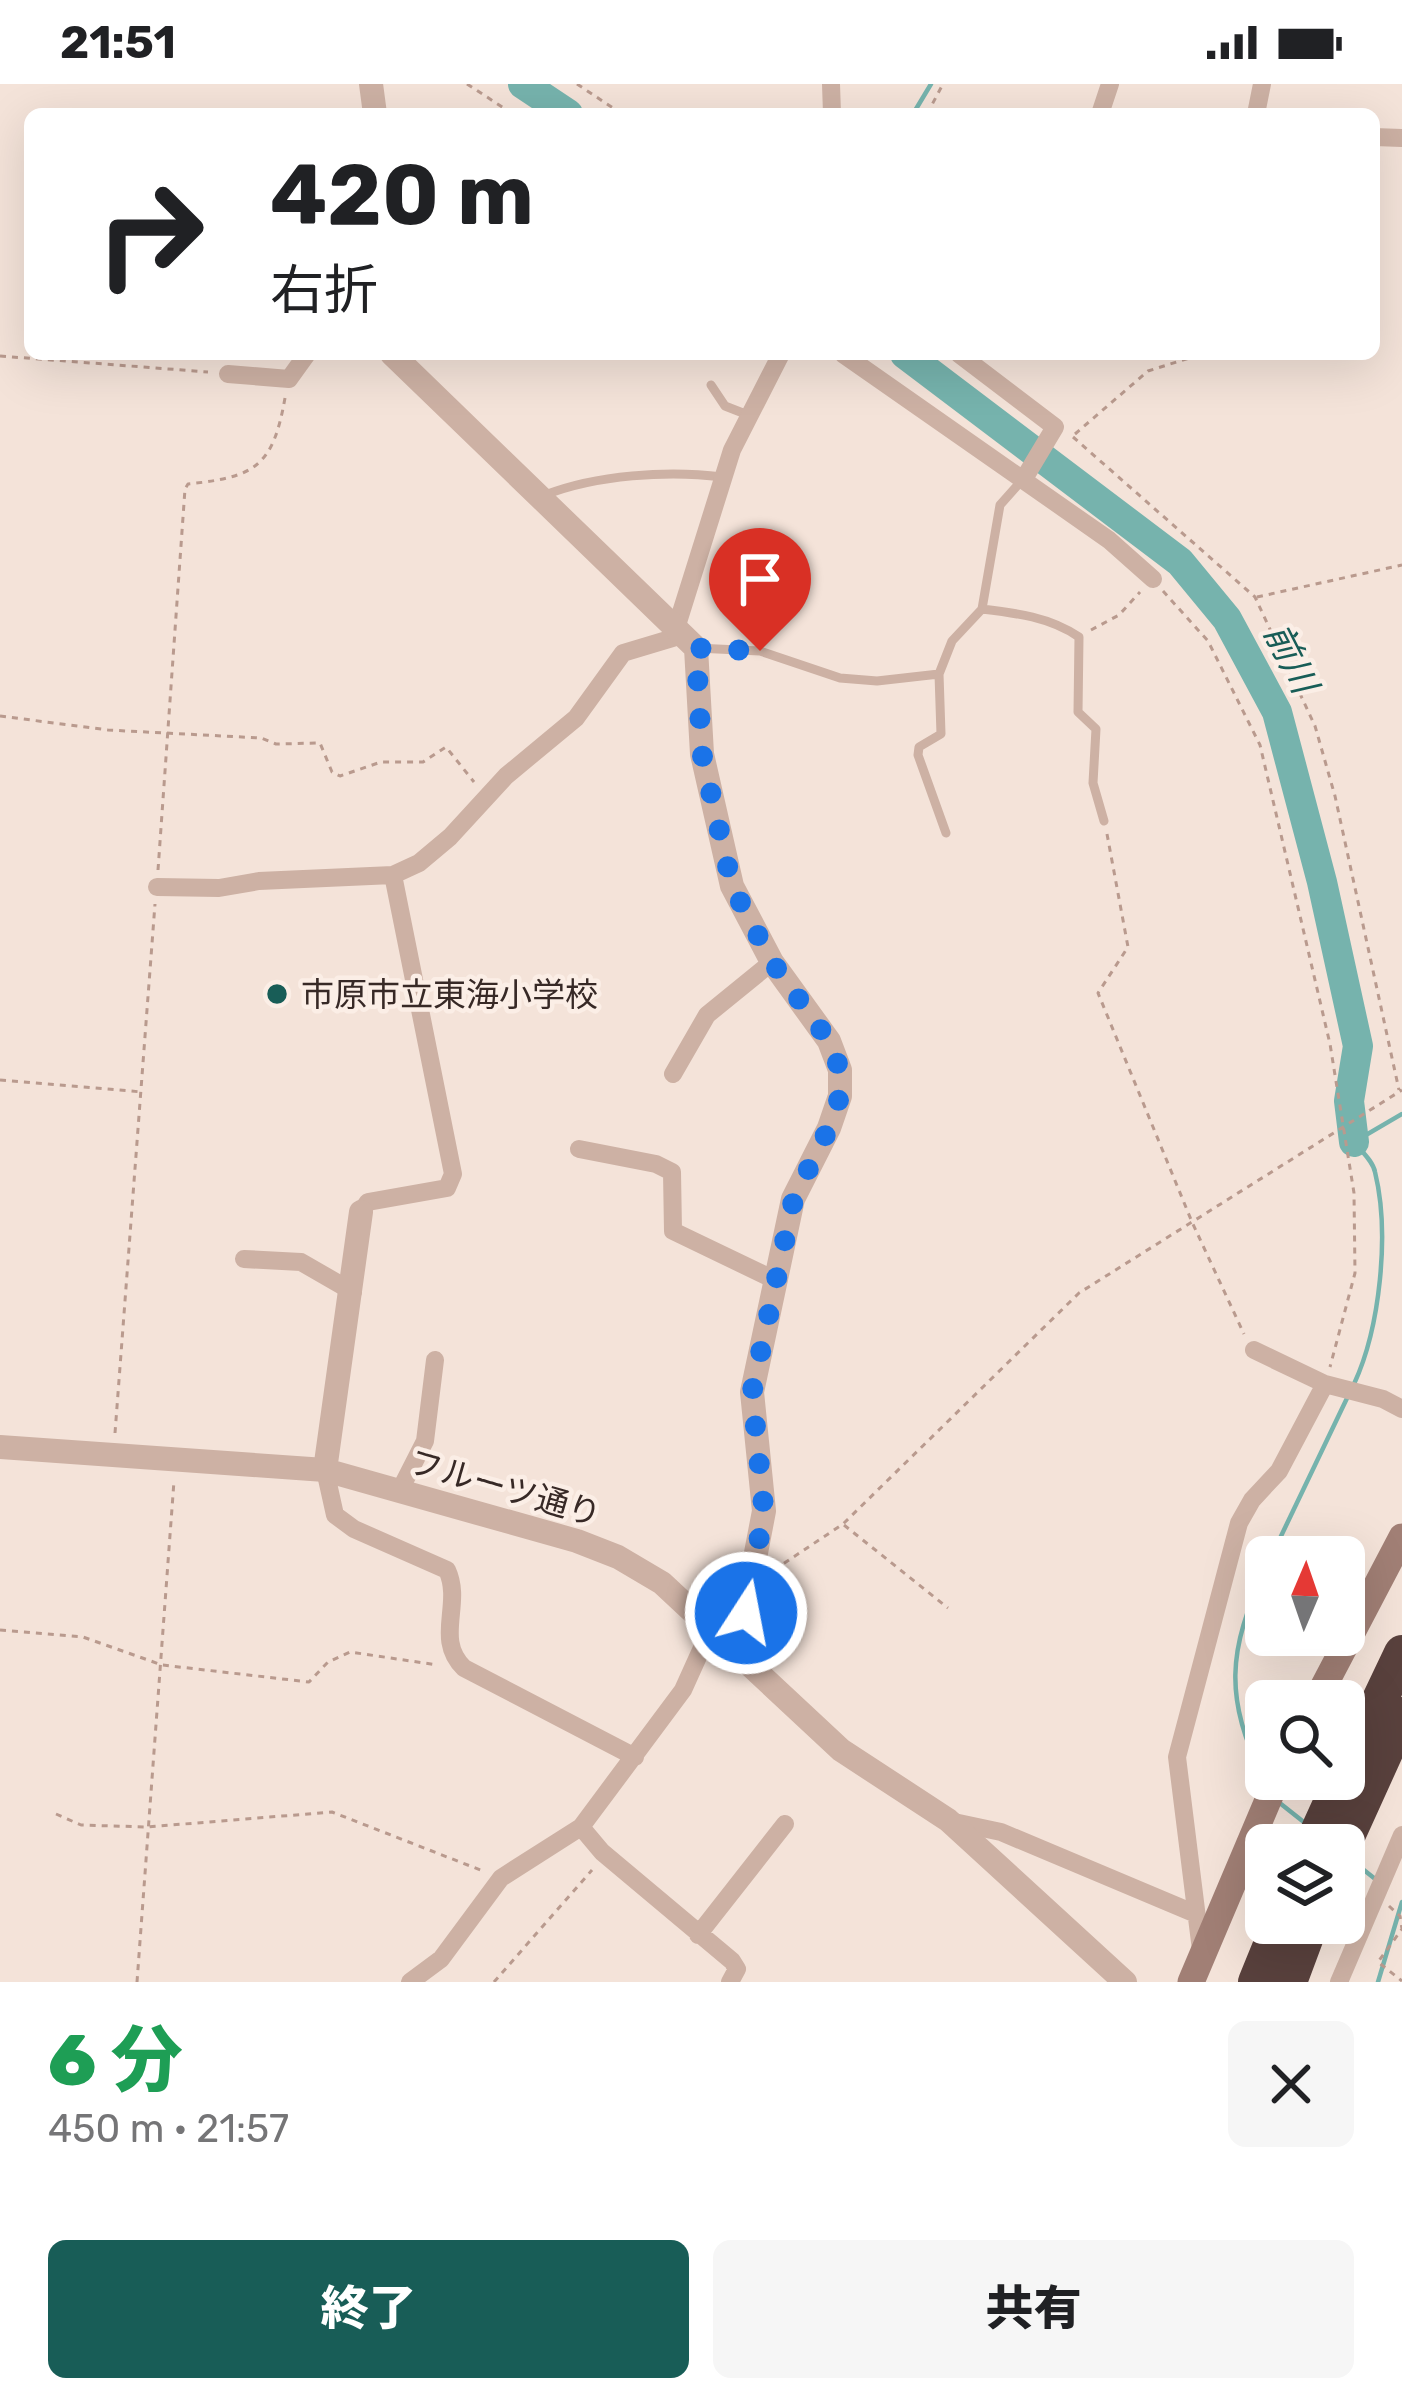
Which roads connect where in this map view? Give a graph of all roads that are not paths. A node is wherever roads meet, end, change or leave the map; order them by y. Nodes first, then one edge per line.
1 (303, 360) edge
2 (398, 360) edge
3 (779, 360) edge
4 (851, 360) edge
5 (966, 360) edge
6 (228, 374) road end
7 (711, 385) dead end
8 (748, 415) junction
9 (722, 477) junction
10 (1022, 480) junction
11 (540, 498) junction
12 (1153, 579) road end
13 (982, 609) junction
14 (675, 628) junction
15 (696, 648) junction
16 (939, 674) junction
17 (1104, 821) road end
18 (946, 832) dead end
19 (393, 875) junction
20 (157, 887) road end
21 (772, 962) junction
22 (674, 1074) dead end
23 (579, 1149) dead end
24 (362, 1212) joint
25 (244, 1259) dead end
26 (775, 1280) junction
27 (353, 1292) junction
28 (1254, 1350) road end
29 (435, 1360) dead end
30 (1325, 1384) junction
31 (1402, 1409) edge
32 (0, 1447) edge
33 (326, 1470) junction
34 (399, 1492) junction
35 (1402, 1537) edge
36 (712, 1628) junction
37 (737, 1652) junction
38 (1402, 1653) edge
39 (1327, 1680) edge
40 (1402, 1715) edge
41 (1365, 1740) edge
42 (635, 1757) junction
43 (1365, 1763) edge
44 (1268, 1800) edge
45 (948, 1820) junction
46 (785, 1824) dead end
47 (581, 1827) junction
48 (1402, 1835) edge
49 (1196, 1914) junction
50 (698, 1935) junction
51 (1271, 1944) edge
52 (1303, 1944) edge
53 (1196, 1969) edge
54 (410, 1982) edge
55 (730, 1982) edge
56 (1125, 1982) edge
57 (1256, 1982) edge
58 (1288, 1982) edge
59 (1339, 1982) edge

1 - 6 street
2 - 11 street
3 - 8 street
4 - 10 street
5 - 10 street
7 - 8 lane
8 - 9 street
9 - 11 lane
9 - 14 street
10 - 12 street
10 - 13 lane
11 - 14 street
13 - 16 lane
13 - 17 lane
14 - 15 street
14 - 19 street
15 - 16 lane
15 - 21 street
16 - 18 lane
19 - 20 street
19 - 24 street
21 - 22 street
21 - 26 street
23 - 26 street
24 - 27 street
25 - 27 street
26 - 37 street
27 - 33 street
28 - 30 street
29 - 34 street
30 - 31 street
30 - 49 street
32 - 33 street, フルーツ通り
33 - 34 street, フルーツ通り
33 - 42 street
34 - 36 street, フルーツ通り
35 - 39 main road
36 - 37 street, フルーツ通り
36 - 42 street
37 - 45 street, フルーツ通り
38 - 41 highway
40 - 43 highway
42 - 47 street
44 - 53 main road
45 - 49 street
45 - 56 street, フルーツ通り
46 - 50 street
47 - 50 street
47 - 54 street
48 - 59 street
49 - 53 street
50 - 55 street
51 - 57 highway
52 - 58 highway

